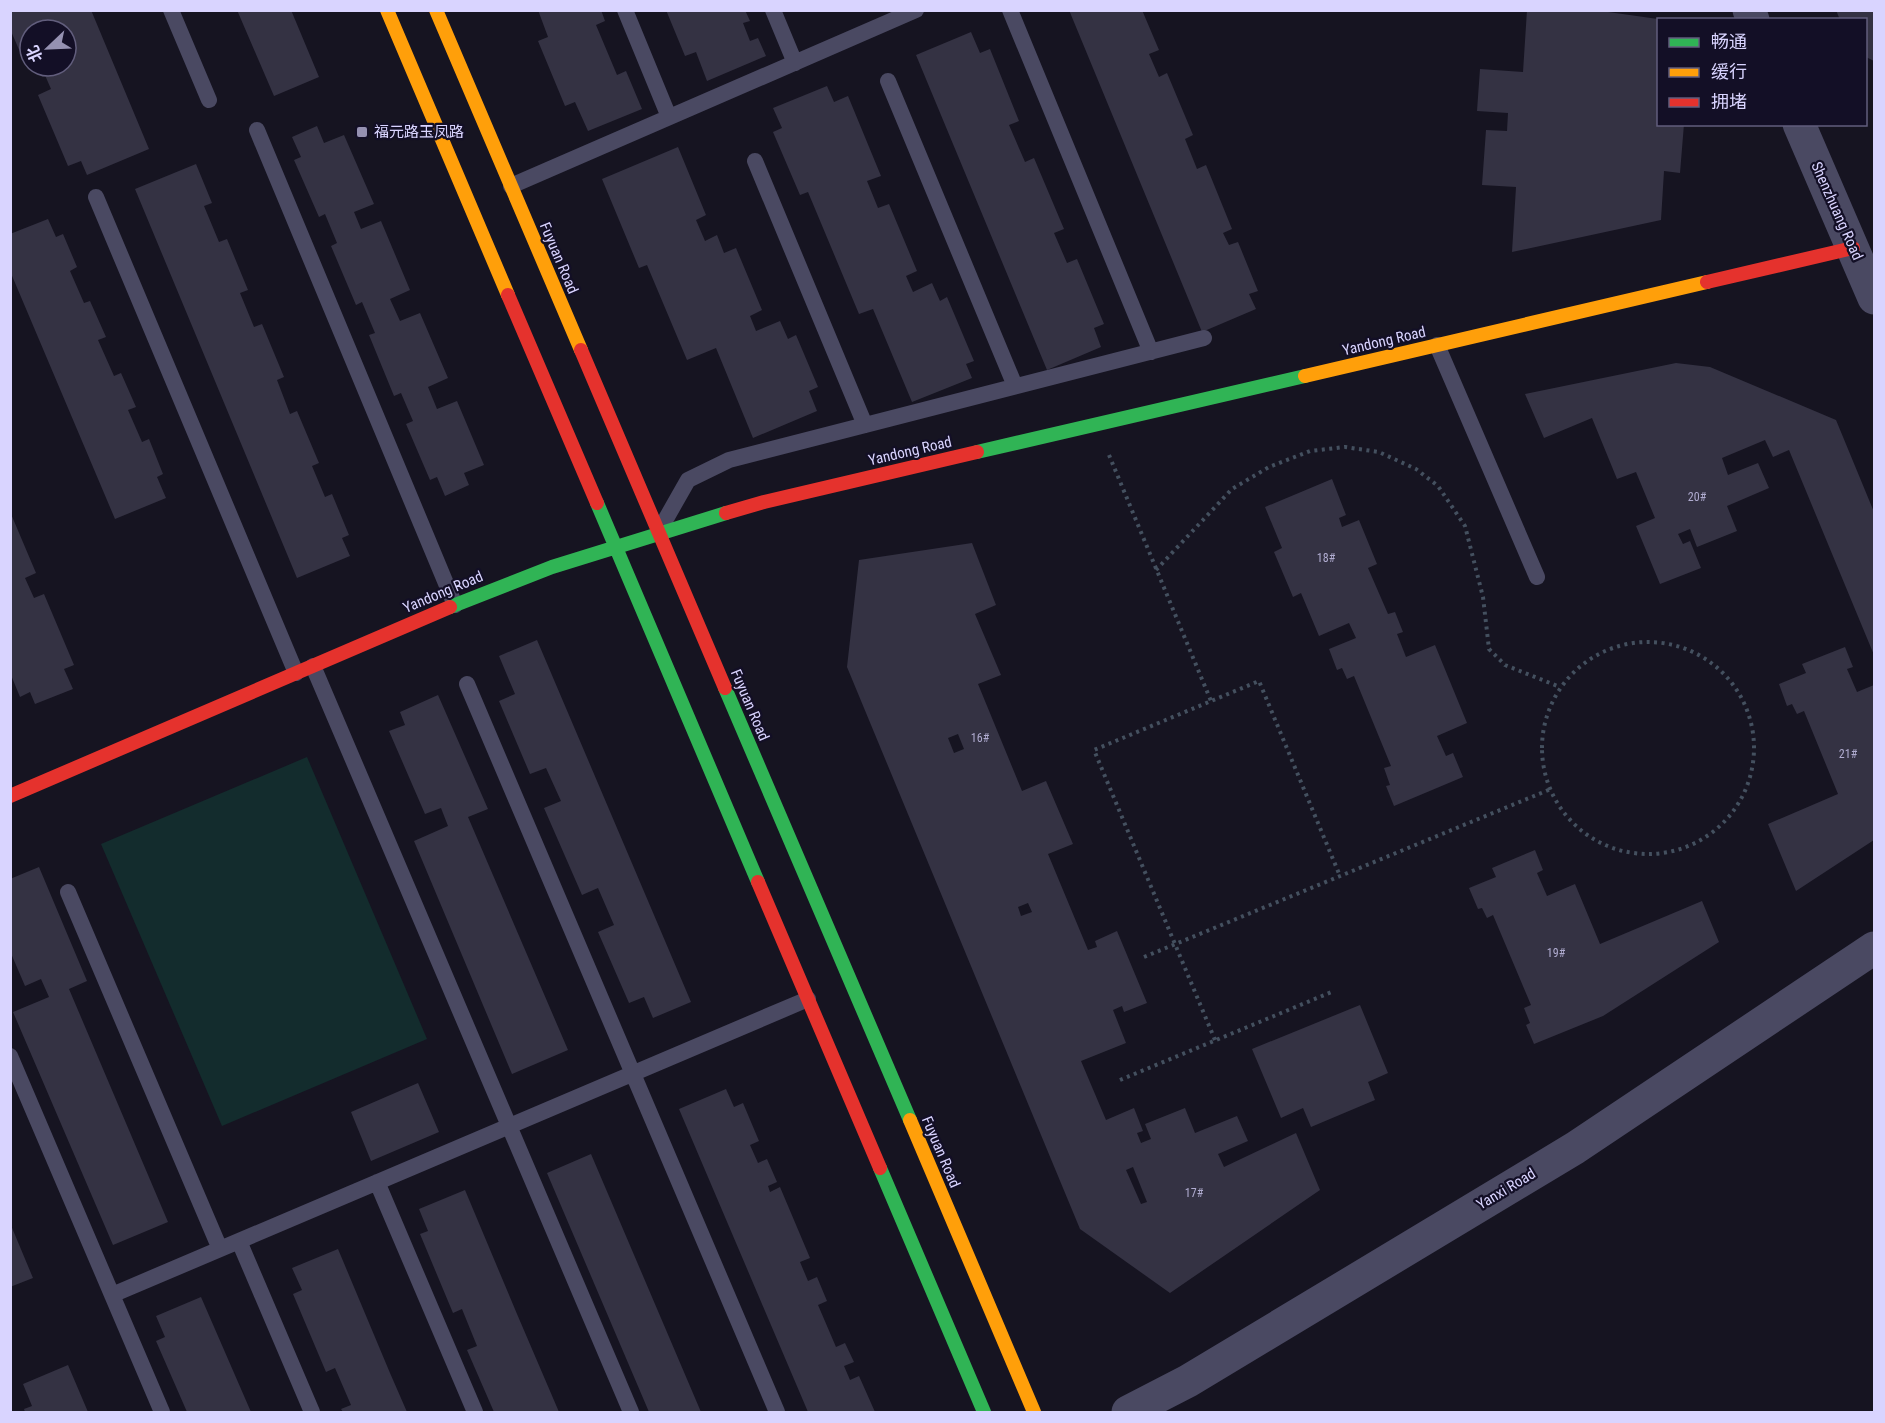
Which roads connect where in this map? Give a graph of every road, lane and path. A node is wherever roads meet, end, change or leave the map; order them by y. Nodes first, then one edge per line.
1 (171, 10) edge
2 (387, 10) edge
3 (436, 10) edge
4 (624, 10) edge
5 (773, 10) edge
6 (916, 10) edge
7 (1010, 10) edge
8 (795, 63) junction
9 (888, 81) dead end
10 (209, 100) dead end
11 (669, 117) junction
12 (1800, 126) edge
13 (257, 130) dead end
14 (755, 162) dead end
15 (511, 186) junction
16 (96, 196) dead end
17 (1853, 248) junction
18 (1875, 298) edge
19 (1204, 338) dead end
20 (1437, 345) junction
21 (1151, 351) junction
22 (1015, 386) junction
23 (865, 425) junction
24 (1096, 425) junction
25 (658, 532) junction
26 (615, 546) junction
27 (1156, 570) junction
28 (1537, 577) dead end
29 (455, 604) junction
30 (313, 666) junction
31 (296, 673) junction
32 (467, 684) dead end
33 (1560, 687) junction
34 (1211, 701) junction
35 (1551, 789) junction
36 (10, 796) edge
37 (1340, 876) junction
38 (68, 892) dead end
39 (1175, 945) junction
40 (1875, 948) edge
41 (1144, 957) dead end
42 (1334, 991) dead end
43 (808, 999) junction
44 (1215, 1040) junction
45 (10, 1056) edge
46 (633, 1074) junction
47 (1120, 1080) dead end
48 (509, 1126) junction
49 (377, 1182) junction
50 (239, 1241) junction
51 (220, 1249) junction
52 (112, 1295) junction
53 (162, 1413) edge
54 (312, 1413) edge
55 (475, 1413) edge
56 (631, 1413) edge
57 (777, 1413) edge
58 (984, 1413) edge
59 (1034, 1413) edge
60 (1128, 1413) edge

1 - 10 lane
2 - 26 main road
3 - 15 main road, Fuyuan Road
4 - 11 lane
5 - 8 lane
6 - 8 lane
7 - 21 lane
8 - 11 lane
9 - 22 lane
11 - 15 lane
12 - 17 street, Shenzhuang Road
13 - 29 lane
14 - 23 lane
15 - 25 main road, Fuyuan Road
16 - 31 lane
17 - 18 street, Shenzhuang Road
17 - 20 main road, Yandong Road
19 - 21 lane
20 - 24 main road, Yandong Road
20 - 28 lane
21 - 22 lane
22 - 23 lane
23 - 25 lane
24 - 25 main road, Yandong Road
24 - 27 path
25 - 26 main road, Yandong Road
25 - 59 main road, Fuyuan Road
26 - 29 main road, Yandong Road
26 - 43 main road
27 - 33 path
27 - 34 path
29 - 30 main road, Yandong Road
30 - 31 main road, Yandong Road
30 - 48 lane
31 - 36 main road, Yandong Road
32 - 46 lane
33 - 35 path
33 - 35 path
34 - 37 path
34 - 39 path
35 - 37 path
37 - 39 path
38 - 51 lane
39 - 41 path
39 - 44 path
40 - 60 street, Yanxi Road
42 - 44 path
43 - 46 lane
43 - 58 main road
44 - 47 path
45 - 52 lane
46 - 48 lane
46 - 57 lane
48 - 49 lane
48 - 56 lane
49 - 50 lane
49 - 55 lane
50 - 51 lane
50 - 54 lane
51 - 52 lane
52 - 53 lane

